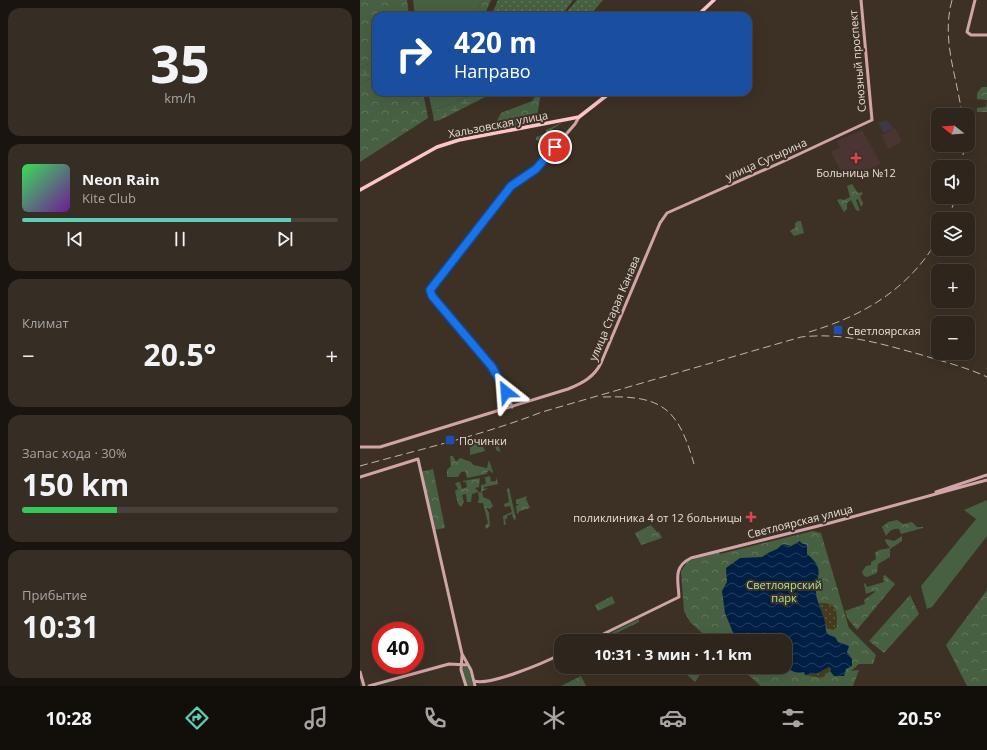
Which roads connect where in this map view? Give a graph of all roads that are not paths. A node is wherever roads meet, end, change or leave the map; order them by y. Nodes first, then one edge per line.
1 (714, 0) edge
2 (861, 0) edge
3 (975, 0) edge
4 (701, 12) edge
5 (987, 36) edge
6 (606, 96) edge
7 (579, 117) junction
8 (872, 120) joint
9 (360, 190) edge
10 (668, 213) joint
11 (512, 406) junction
12 (360, 447) edge
13 (987, 476) edge
14 (360, 477) edge
15 (987, 480) edge
16 (952, 488) junction
17 (603, 634) edge
18 (462, 654) junction
19 (554, 657) edge
20 (455, 664) junction
21 (462, 664) junction
22 (468, 665) junction
23 (461, 670) junction
24 (360, 672) edge
25 (474, 680) junction
26 (484, 685) edge
27 (364, 686) edge
28 (369, 686) edge
29 (466, 686) edge
30 (475, 686) edge

1 - 4 main road
2 - 8 street, Союзный проспект
3 - 5 street
6 - 7 main road
7 - 9 main road, Хальзовская улица
7 - 11 street
8 - 10 street, улица Сутырина
10 - 11 street, улица Старая Канава
11 - 12 street, улица Старая Канава
13 - 16 street
14 - 18 street
15 - 16 street
16 - 17 street, Светлоярская улица
18 - 21 street
18 - 22 street
19 - 26 street
20 - 21 street
20 - 23 street
20 - 28 street
21 - 22 street
21 - 23 street
22 - 25 street
23 - 29 street
24 - 27 street
25 - 26 street
25 - 30 street

